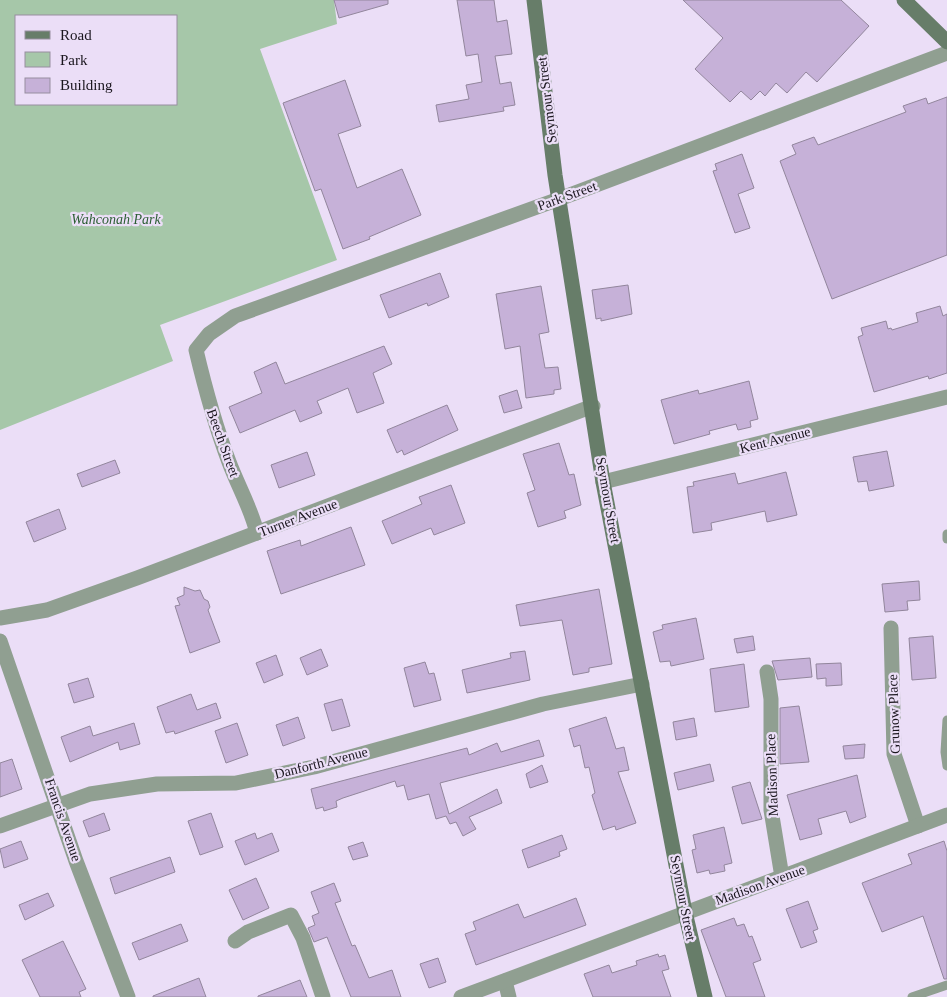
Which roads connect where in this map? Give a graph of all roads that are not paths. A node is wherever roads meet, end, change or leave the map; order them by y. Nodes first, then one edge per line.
1 (534, 0) edge
2 (904, 0) edge
3 (947, 42) edge
4 (947, 53) edge
5 (559, 199) junction
6 (196, 350) joint
7 (947, 398) edge
8 (593, 406) junction
9 (604, 482) junction
10 (257, 533) junction
11 (947, 534) edge
12 (947, 539) edge
13 (0, 618) edge
14 (891, 628) dead end
15 (0, 641) edge
16 (767, 672) dead end
17 (642, 684) junction
18 (947, 720) edge
19 (947, 766) edge
20 (58, 805) junction
21 (947, 815) edge
22 (0, 826) edge
23 (918, 826) junction
24 (782, 877) junction
25 (684, 912) junction
26 (235, 941) dead end
27 (505, 981) junction
28 (947, 985) edge
29 (128, 997) edge
30 (323, 997) edge
31 (461, 997) edge
32 (509, 997) edge
33 (705, 997) edge
34 (912, 997) edge

1 - 5 street, Seymour Street
2 - 3 street
4 - 5 street, Park Street
5 - 6 street, Park Street
5 - 8 street, Seymour Street
6 - 10 street, Beech Street
7 - 9 street, Kent Avenue
8 - 9 street, Seymour Street
8 - 10 street, Turner Avenue
9 - 17 street, Seymour Street
10 - 13 street, Turner Avenue
11 - 12 lane
14 - 23 street, Grunow Place
15 - 20 street, Francis Avenue
16 - 24 street, Madison Place
17 - 20 street, Danforth Avenue
17 - 25 street, Seymour Street
18 - 19 lane
20 - 22 street, Danforth Avenue
20 - 29 street, Francis Avenue
21 - 23 street, Madison Avenue
23 - 24 street, Madison Avenue
24 - 25 street, Madison Avenue
25 - 27 street, Madison Avenue
25 - 33 street, Seymour Street
26 - 30 street
27 - 31 street, Madison Avenue
27 - 32 street
28 - 34 lane

